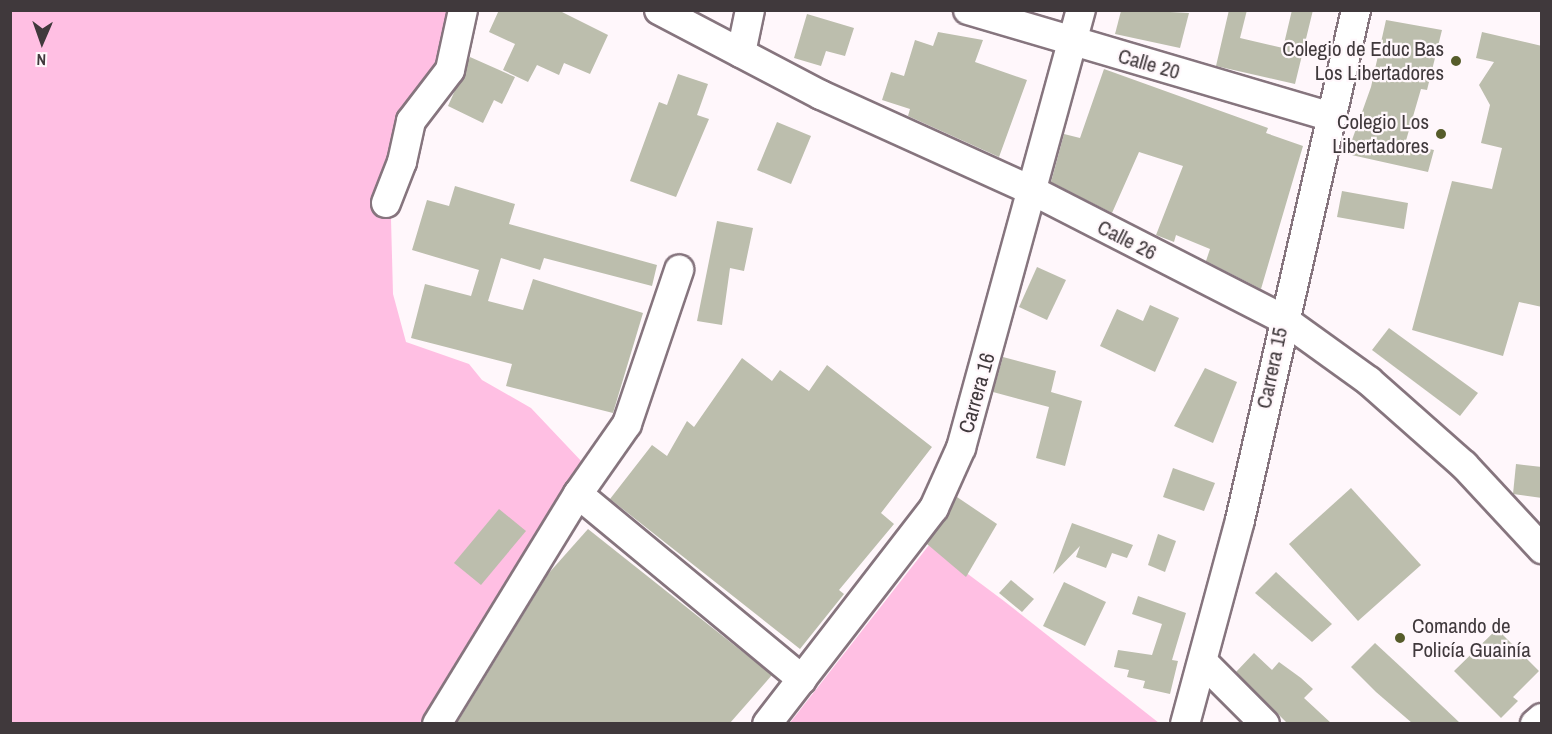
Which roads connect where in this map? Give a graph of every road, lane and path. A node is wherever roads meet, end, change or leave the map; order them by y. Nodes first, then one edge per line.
1 (463, 10) edge
2 (659, 10) edge
3 (750, 10) edge
4 (968, 10) edge
5 (1080, 10) edge
6 (1356, 10) edge
7 (1071, 41) junction
8 (741, 53) junction
9 (1331, 117) junction
10 (1035, 192) junction
11 (386, 203) dead end
12 (679, 270) dead end
13 (1283, 319) junction
14 (578, 494) junction
15 (1542, 549) edge
16 (1204, 663) junction
17 (802, 679) junction
18 (1542, 718) edge
19 (437, 723) edge
20 (767, 723) edge
21 (1185, 723) edge
22 (1265, 723) edge
23 (1535, 723) edge

1 - 11 street
2 - 8 street, Calle 26
3 - 8 street
4 - 7 street, Calle 20
5 - 7 street, Carrera 16
6 - 9 street, Carrera 15
7 - 9 street, Calle 20
7 - 10 street, Carrera 16
8 - 10 street, Calle 26
9 - 13 street, Carrera 15
10 - 13 street, Calle 26
10 - 17 street, Carrera 16
12 - 14 street
13 - 15 street, Calle 26
13 - 16 street, Carrera 15
14 - 17 street
14 - 19 street
16 - 21 street, Carrera 15
16 - 22 street
17 - 20 street, Carrera 16
18 - 23 street

